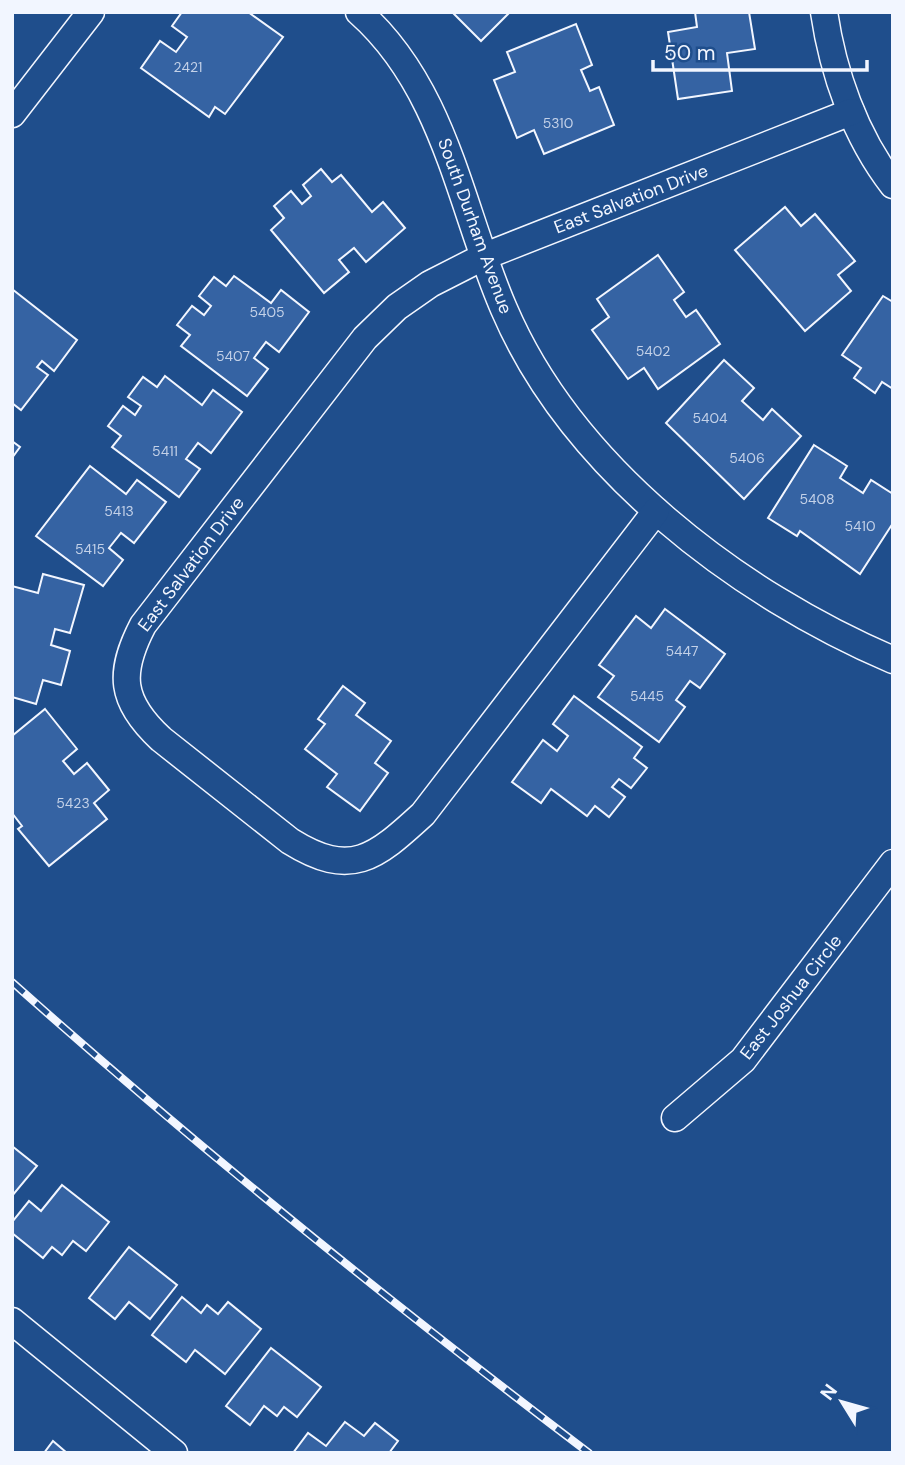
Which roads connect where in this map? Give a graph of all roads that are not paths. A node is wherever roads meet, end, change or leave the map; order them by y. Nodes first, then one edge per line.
1 (91, 12) edge
2 (359, 12) edge
3 (824, 12) edge
4 (851, 113) junction
5 (12, 114) edge
6 (893, 186) edge
7 (485, 256) junction
8 (656, 511) junction
9 (893, 660) edge
10 (893, 863) edge
11 (675, 1118) dead end
12 (16, 1333) edge
13 (174, 1453) edge

1 - 5 street
2 - 7 street, South Durham Avenue
3 - 4 street
4 - 6 street
4 - 7 street, East Salvation Drive
7 - 8 street, South Durham Avenue
7 - 8 street, East Salvation Drive
8 - 9 street, South Durham Avenue
10 - 11 street, East Joshua Circle
12 - 13 street

